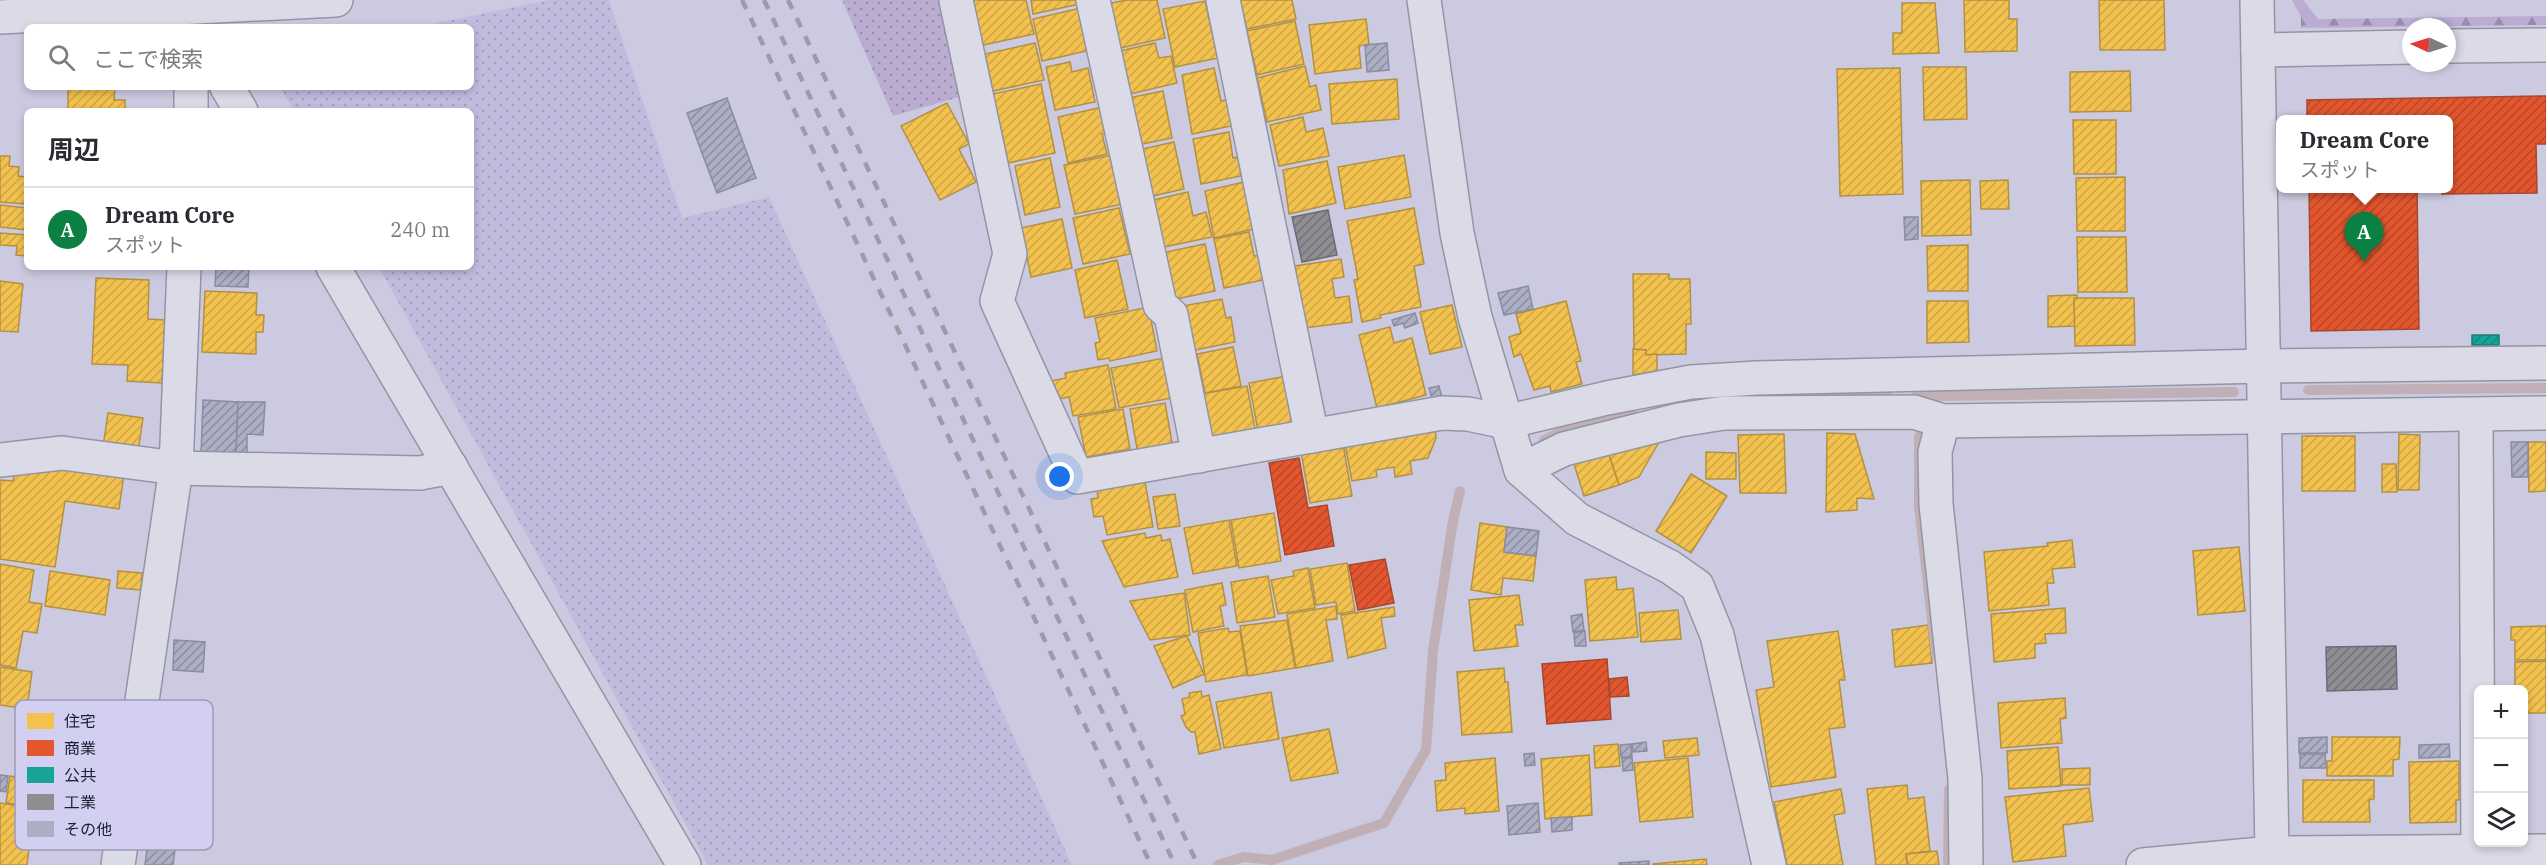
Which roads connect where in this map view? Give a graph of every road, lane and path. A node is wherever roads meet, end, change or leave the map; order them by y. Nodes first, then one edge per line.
1 (336, 0) edge
2 (956, 0) edge
3 (1093, 0) edge
4 (1223, 0) edge
5 (1425, 0) edge
6 (2257, 0) edge
7 (184, 16) edge
8 (0, 17) edge
9 (2546, 45) edge
10 (2456, 46) edge
11 (2402, 47) edge
12 (2259, 50) junction
13 (191, 90) edge
14 (229, 90) edge
15 (191, 108) edge
16 (239, 108) edge
17 (184, 270) edge
18 (335, 270) edge
19 (2546, 363) edge
20 (2263, 366) junction
21 (2546, 413) edge
22 (2476, 415) junction
23 (2266, 418) junction
24 (1506, 422) junction
25 (1943, 422) junction
26 (1312, 436) junction
27 (1199, 456) junction
28 (0, 460) edge
29 (176, 468) junction
30 (451, 468) junction
31 (1521, 470) junction
32 (142, 700) edge
33 (120, 850) edge
34 (2478, 851) junction
35 (2546, 851) edge
36 (2272, 853) junction
37 (118, 865) edge
38 (684, 865) edge
39 (1769, 865) edge
40 (1966, 865) edge
41 (2143, 865) edge

1 - 7 street
2 - 27 street
3 - 27 street
4 - 26 street
5 - 24 street
6 - 12 street
7 - 8 street
9 - 10 street
11 - 12 street
12 - 20 street
13 - 15 street
14 - 16 street
17 - 29 street
18 - 30 street
19 - 20 street
20 - 23 street
20 - 24 street
21 - 22 street
22 - 23 street
22 - 34 street
23 - 25 street
23 - 36 street
24 - 26 street
24 - 31 street
25 - 31 street
25 - 40 street
26 - 27 street
28 - 29 street
29 - 30 street
29 - 32 street
30 - 38 street
31 - 39 street
33 - 37 street
34 - 35 street
34 - 36 street
36 - 41 street

